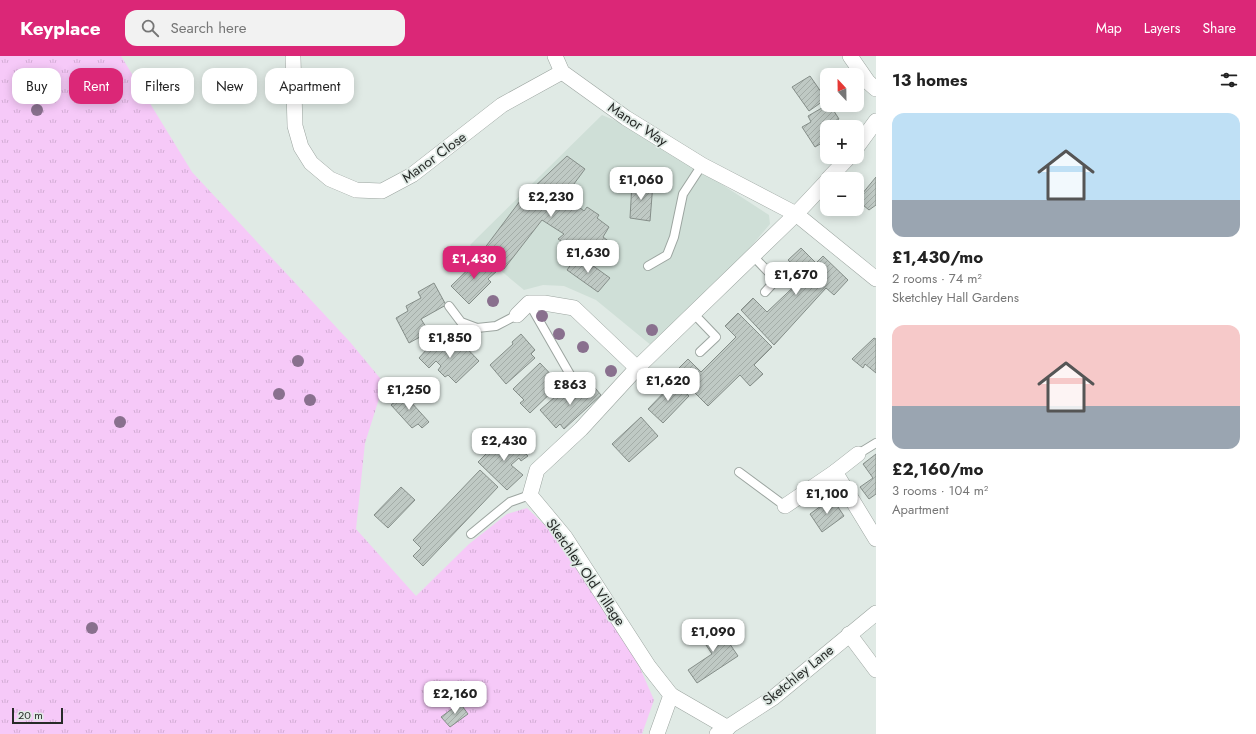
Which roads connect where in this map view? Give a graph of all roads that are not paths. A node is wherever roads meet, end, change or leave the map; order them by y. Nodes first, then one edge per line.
1 (554, 56) edge
2 (850, 56) edge
3 (293, 58) dead end
4 (562, 72) junction
5 (876, 89) edge
6 (876, 121) edge
7 (864, 137) edge
8 (843, 164) edge
9 (702, 165) junction
10 (835, 172) edge
11 (820, 188) edge
12 (796, 214) junction
13 (753, 256) junction
14 (648, 266) dead end
15 (786, 269) dead end
16 (876, 279) edge
17 (776, 280) junction
18 (765, 292) dead end
19 (529, 303) junction
20 (449, 306) dead end
21 (693, 313) junction
22 (517, 315) joint
23 (700, 352) dead end
24 (637, 368) junction
25 (572, 378) dead end
26 (876, 443) edge
27 (858, 454) joint
28 (739, 472) dead end
29 (835, 472) junction
30 (530, 495) junction
31 (785, 506) joint
32 (471, 534) dead end
33 (876, 539) edge
34 (876, 613) edge
35 (849, 634) junction
36 (874, 664) edge
37 (671, 695) junction
38 (723, 731) edge
39 (657, 734) edge

1 - 4 street, Manor Way
2 - 5 street
3 - 4 street, Manor Close
4 - 9 street, Manor Way
6 - 7 street
8 - 10 street
9 - 12 street, Manor Way
9 - 14 lane
11 - 12 street
12 - 13 street
12 - 16 street, Manor Way
13 - 17 lane
13 - 21 street
15 - 17 lane
17 - 18 lane
19 - 22 street
19 - 24 street
19 - 25 lane
20 - 22 lane
21 - 23 lane
21 - 24 street
24 - 30 street
26 - 27 lane
27 - 29 street
28 - 31 lane
29 - 31 street
29 - 33 street
30 - 32 lane
30 - 37 street, Sketchley Old Village
34 - 35 street, Sketchley Lane
35 - 36 street
35 - 38 street, Sketchley Lane
37 - 38 street, Sketchley Old Village
37 - 39 street

